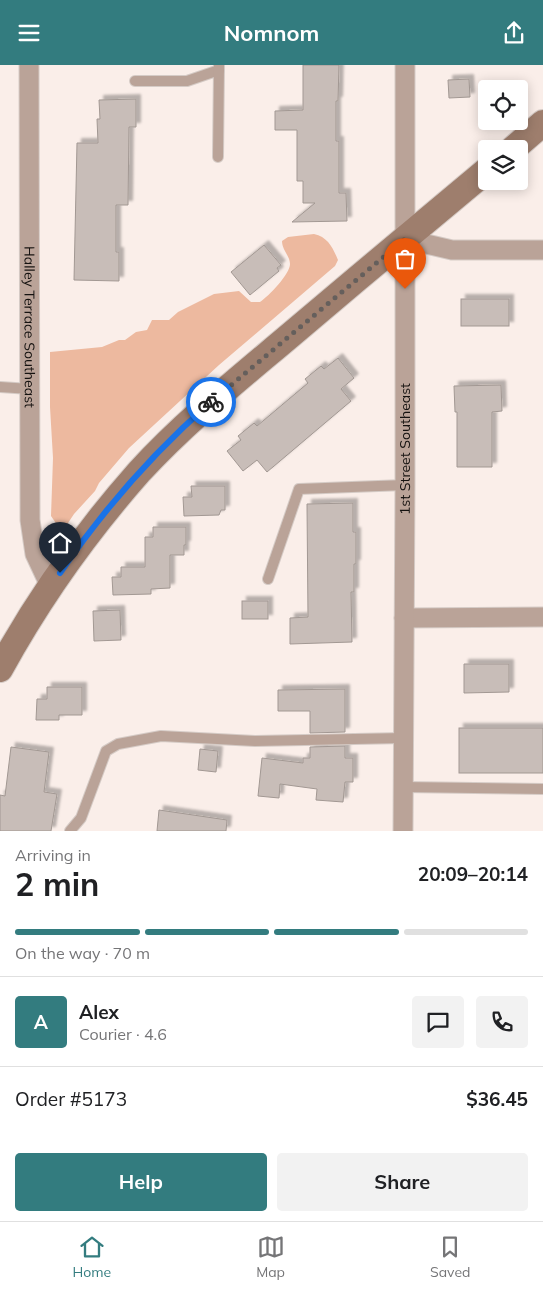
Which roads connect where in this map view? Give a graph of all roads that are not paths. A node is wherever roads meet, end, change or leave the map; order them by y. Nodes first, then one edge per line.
1 (30, 65) edge
2 (405, 65) edge
3 (219, 67) edge
4 (135, 81) dead end
5 (543, 123) edge
6 (523, 140) edge
7 (218, 157) dead end
8 (478, 178) edge
9 (405, 239) junction
10 (543, 250) edge
11 (0, 387) edge
12 (30, 389) junction
13 (405, 485) junction
14 (268, 579) dead end
15 (50, 586) junction
16 (543, 617) edge
17 (404, 618) junction
18 (0, 669) edge
19 (404, 738) junction
20 (403, 787) junction
21 (543, 789) edge
22 (70, 831) edge
23 (403, 831) edge

1 - 12 street, Halley Terrace Southeast
2 - 9 street, 1st Street Southeast
3 - 4 lane
3 - 7 lane
5 - 6 main road
8 - 9 main road
9 - 10 street
9 - 13 street, 1st Street Southeast
9 - 15 main road
11 - 12 lane
12 - 15 street, Halley Terrace Southeast
13 - 14 lane
13 - 17 street, 1st Street Southeast
15 - 18 main road
16 - 17 street
17 - 19 street, 1st Street Southeast
19 - 20 street, 1st Street Southeast
19 - 22 lane
20 - 21 lane
20 - 23 street, 1st Street Southeast

